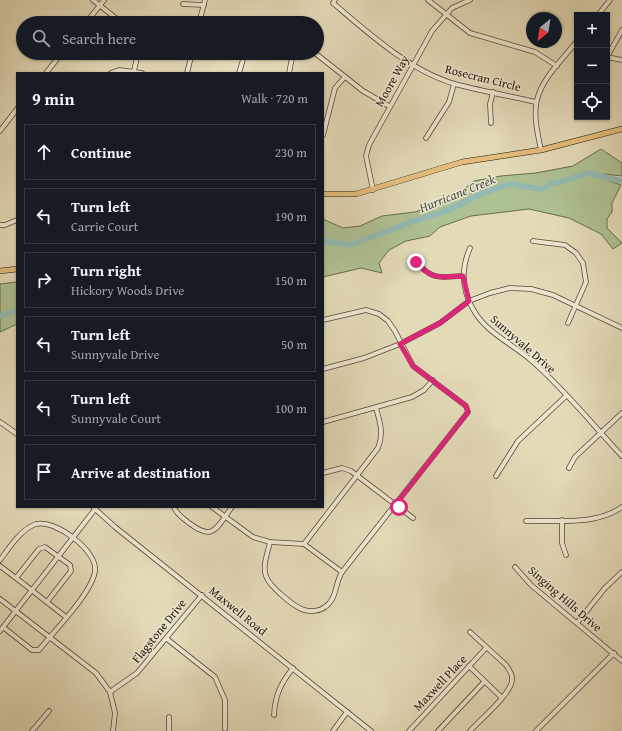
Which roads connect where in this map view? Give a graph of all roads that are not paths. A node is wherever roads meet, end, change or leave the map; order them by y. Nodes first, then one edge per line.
1 (94, 0) edge
2 (104, 0) edge
3 (205, 0) edge
4 (335, 0) edge
5 (428, 0) edge
6 (470, 0) edge
7 (610, 0) edge
8 (183, 4) dead end
9 (100, 5) junction
10 (204, 5) junction
11 (600, 12) edge
12 (446, 14) junction
13 (91, 16) edge
14 (113, 16) edge
15 (201, 16) edge
16 (622, 30) edge
17 (574, 45) edge
18 (610, 52) edge
19 (610, 58) edge
20 (56, 60) edge
21 (136, 60) edge
22 (190, 60) edge
23 (243, 60) edge
24 (291, 60) edge
25 (323, 60) edge
26 (622, 60) edge
27 (414, 64) junction
28 (557, 66) junction
29 (134, 71) junction
30 (47, 72) edge
31 (114, 72) edge
32 (138, 72) edge
33 (187, 72) edge
34 (238, 72) edge
35 (288, 72) edge
36 (344, 78) junction
37 (454, 84) junction
38 (493, 92) junction
39 (536, 102) junction
40 (389, 106) junction
41 (16, 110) edge
42 (491, 123) dead end
43 (0, 130) edge
44 (622, 130) edge
45 (324, 131) edge
46 (426, 138) dead end
47 (541, 150) junction
48 (373, 190) junction
49 (324, 194) edge
50 (16, 220) edge
51 (0, 225) edge
52 (533, 241) dead end
53 (470, 248) dead end
54 (416, 262) dead end
55 (16, 270) edge
56 (0, 271) edge
57 (463, 276) junction
58 (469, 301) junction
59 (576, 305) junction
60 (324, 320) edge
61 (568, 323) dead end
62 (622, 328) edge
63 (400, 344) junction
64 (324, 370) edge
65 (433, 380) junction
66 (566, 396) junction
67 (376, 408) junction
68 (622, 413) edge
69 (0, 422) edge
70 (324, 422) edge
71 (16, 433) edge
72 (601, 433) junction
73 (622, 456) edge
74 (569, 468) dead end
75 (324, 473) edge
76 (358, 475) junction
77 (496, 476) dead end
78 (396, 504) junction
79 (622, 507) edge
80 (95, 508) edge
81 (175, 508) edge
82 (213, 508) edge
83 (231, 508) edge
84 (224, 517) junction
85 (413, 518) dead end
86 (562, 520) junction
87 (526, 521) dead end
88 (72, 538) junction
89 (270, 542) junction
90 (304, 544) junction
91 (566, 555) dead end
92 (58, 556) junction
93 (0, 560) edge
94 (0, 566) edge
95 (515, 567) dead end
96 (342, 572) junction
97 (622, 572) edge
98 (16, 578) junction
99 (32, 590) junction
100 (202, 595) junction
101 (0, 599) edge
102 (47, 602) junction
103 (15, 611) junction
104 (66, 617) junction
105 (577, 623) junction
106 (1, 629) edge
107 (470, 632) dead end
108 (49, 637) junction
109 (167, 639) junction
110 (486, 648) junction
111 (614, 653) junction
112 (622, 661) edge
113 (469, 666) junction
114 (293, 668) junction
115 (484, 682) junction
116 (110, 692) junction
117 (502, 697) junction
118 (49, 711) dead end
119 (347, 712) junction
120 (274, 715) dead end
121 (168, 717) dead end
122 (225, 729) dead end
123 (411, 730) edge
124 (32, 731) edge
125 (114, 731) edge
126 (169, 731) edge
127 (333, 731) edge
128 (371, 731) edge
129 (438, 731) edge
130 (470, 731) edge
131 (536, 731) edge

1 - 9 street
2 - 9 street
3 - 10 street
4 - 27 street, Rosecran Circle
5 - 12 street
6 - 12 street, Moore Way
7 - 11 street
8 - 10 street
9 - 13 street
9 - 14 street
10 - 15 street
12 - 27 street, Moore Way
12 - 28 street
16 - 18 street
17 - 28 street
19 - 26 street
20 - 30 street
21 - 29 street
22 - 33 street
23 - 34 street
24 - 35 street
25 - 36 street
27 - 37 street, Rosecran Circle
27 - 40 street, Moore Way
28 - 39 street
29 - 31 street
29 - 32 street
36 - 40 street
36 - 45 street
37 - 38 street, Rosecran Circle
37 - 46 street
38 - 39 street, Rosecran Circle
38 - 42 street
39 - 47 street
40 - 48 street, Moore Way
41 - 43 street
44 - 47 main road
47 - 48 main road
48 - 49 main road
50 - 51 street
52 - 59 street
53 - 57 street, Sunnyvale Drive
54 - 57 street
55 - 56 main road
57 - 58 street, Sunnyvale Drive
58 - 59 street
58 - 63 street
58 - 66 street, Sunnyvale Drive
59 - 61 street
59 - 62 street
60 - 63 street
63 - 64 street
63 - 65 street
65 - 67 street
65 - 78 street
66 - 72 street, Sunnyvale Drive
66 - 77 street
67 - 70 street
67 - 76 street
68 - 72 street
69 - 71 street
72 - 73 street, Sunnyvale Drive
72 - 74 street
75 - 76 street
76 - 78 street
76 - 90 street
78 - 85 street
78 - 96 street
79 - 86 street
80 - 88 street
80 - 100 street, Maxwell Road
81 - 84 street
82 - 84 street
83 - 84 street
84 - 89 street
86 - 87 street
86 - 91 street
88 - 92 street
88 - 93 street
88 - 104 street
89 - 90 street
89 - 96 street
90 - 96 street
92 - 98 street
92 - 99 street
92 - 102 street
94 - 98 street
95 - 105 street, Singing Hills Drive
97 - 105 street
98 - 99 street
99 - 102 street
99 - 103 street
100 - 109 street, Flagstone Drive
100 - 114 street, Maxwell Road
101 - 103 street
102 - 104 street
103 - 106 street
103 - 108 street
104 - 108 street
105 - 111 street, Singing Hills Drive
106 - 108 street
107 - 110 street
108 - 116 street
109 - 116 street, Flagstone Drive
109 - 122 street
110 - 113 street, Maxwell Place
110 - 117 street
111 - 112 street, Singing Hills Drive
111 - 131 street
113 - 115 street
113 - 123 street, Maxwell Place
114 - 119 street, Maxwell Road
114 - 120 street
115 - 117 street
115 - 129 street
116 - 125 street
117 - 130 street
118 - 124 street
119 - 127 street
119 - 128 street, Maxwell Road
121 - 126 street

